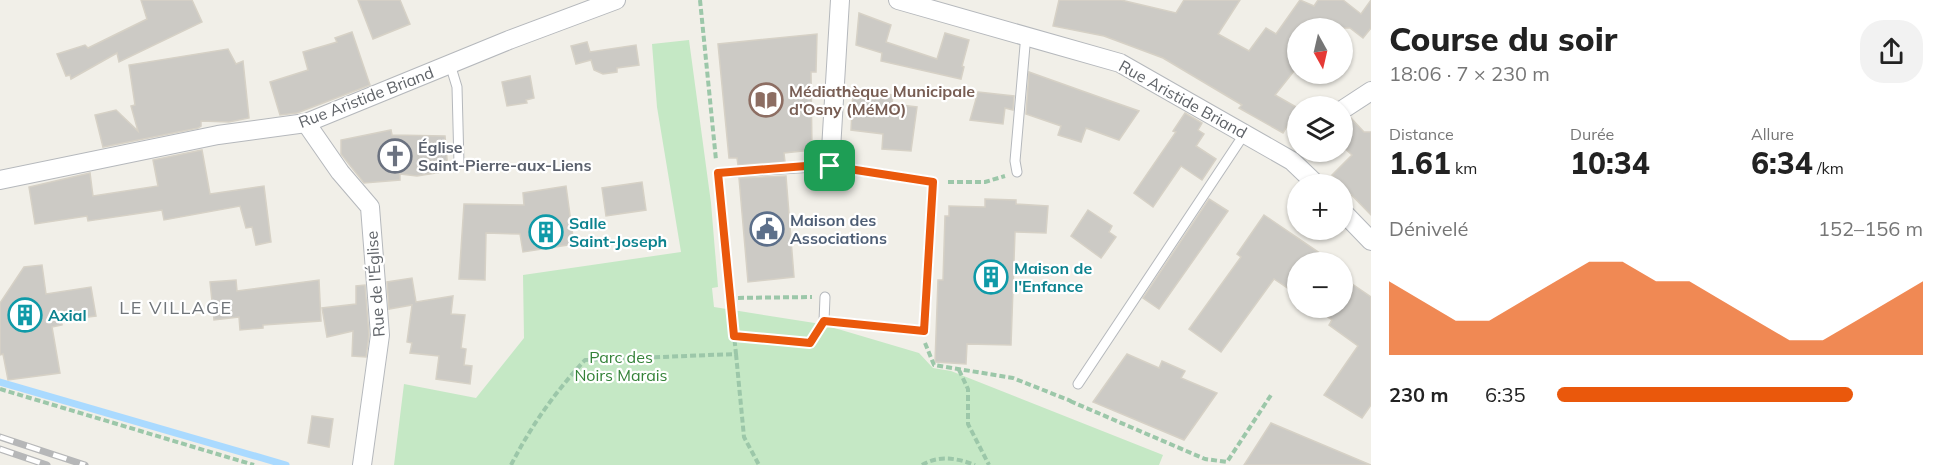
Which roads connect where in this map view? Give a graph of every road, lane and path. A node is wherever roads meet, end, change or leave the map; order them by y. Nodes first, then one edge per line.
1 (616, 0) edge
2 (700, 0) edge
3 (840, 0) edge
4 (898, 0) edge
5 (1026, 34) junction
6 (450, 64) junction
7 (1371, 91) edge
8 (1353, 103) edge
9 (306, 123) junction
10 (1245, 133) junction
11 (1287, 151) edge
12 (459, 164) dead end
13 (830, 166) junction
14 (1017, 172) joint
15 (718, 173) junction
16 (0, 180) edge
17 (933, 182) junction
18 (1353, 222) edge
19 (1371, 241) edge
20 (825, 297) joint
21 (729, 298) junction
22 (824, 321) junction
23 (924, 331) junction
24 (734, 336) junction
25 (736, 354) junction
26 (958, 370) junction
27 (1078, 384) joint
28 (0, 389) edge
29 (1271, 394) dead end
30 (1070, 401) junction
31 (254, 465) edge
32 (362, 465) edge
33 (511, 465) edge
34 (759, 465) edge
35 (922, 465) edge
36 (975, 465) edge
37 (989, 465) edge

1 - 6 street, Rue Aristide Briand
2 - 15 path
3 - 13 street
4 - 5 street, Rue Aristide Briand
5 - 10 street, Rue Aristide Briand
5 - 14 lane
6 - 9 street, Rue Aristide Briand
6 - 12 lane
7 - 8 street
9 - 16 street, Rue Aristide Briand
9 - 32 street, Rue de l'Église
10 - 11 street, Rue Aristide Briand
10 - 27 lane
13 - 15 lane
13 - 17 lane
14 - 17 path
15 - 21 path
17 - 23 lane
18 - 19 street
20 - 21 path
20 - 22 lane
21 - 24 path
22 - 23 lane
22 - 24 path
23 - 26 path
24 - 25 path
25 - 33 path
25 - 34 path
26 - 30 path
26 - 37 path
27 - 30 path
28 - 31 path
29 - 30 path
35 - 36 path

